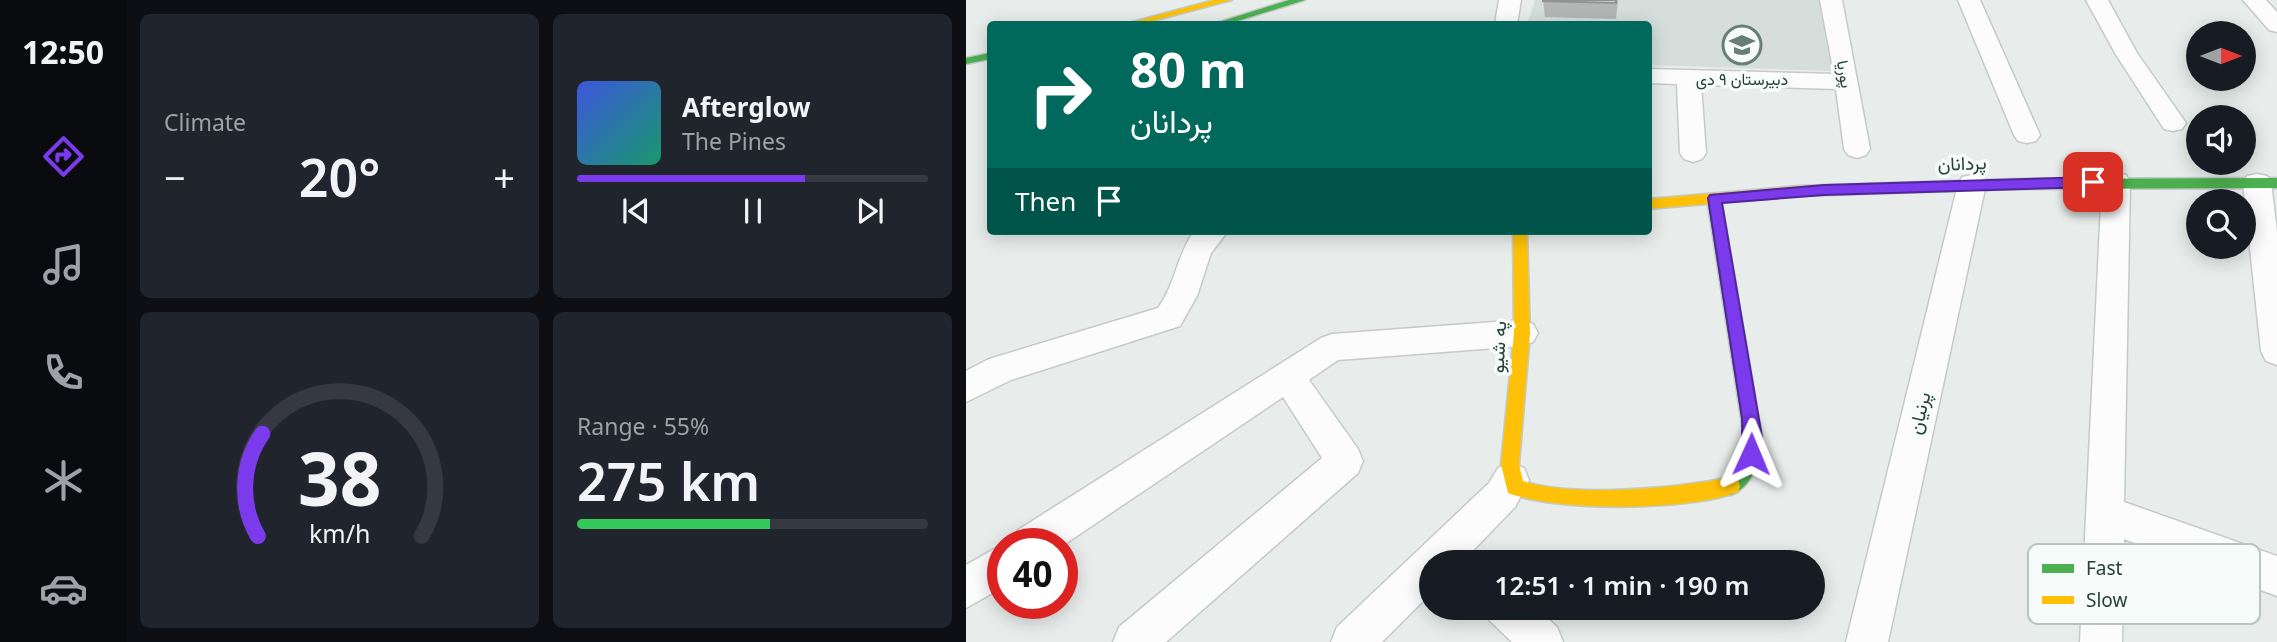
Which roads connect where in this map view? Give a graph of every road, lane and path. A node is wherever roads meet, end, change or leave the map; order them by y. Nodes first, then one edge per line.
1 (1227, 0) edge
2 (1243, 0) edge
3 (1300, 0) edge
4 (1510, 0) edge
5 (1831, 0) edge
6 (1969, 0) edge
7 (2097, 0) edge
8 (2254, 0) edge
9 (1251, 15) junction
10 (1142, 21) edge
11 (1230, 21) edge
12 (1506, 21) edge
13 (2277, 25) edge
14 (987, 57) edge
15 (966, 61) edge
16 (1652, 76) edge
17 (1689, 77) junction
18 (1847, 82) junction
19 (2173, 123) dead end
20 (2027, 135) dead end
21 (1857, 149) dead end
22 (1693, 153) dead end
23 (2116, 181) junction
24 (2267, 183) edge
25 (1972, 184) junction
26 (1714, 198) junction
27 (1652, 204) edge
28 (1208, 235) edge
29 (1520, 235) edge
30 (1522, 334) junction
31 (2277, 351) edge
32 (1287, 376) junction
33 (966, 387) edge
34 (1510, 472) junction
35 (2104, 513) junction
36 (1056, 528) edge
37 (2103, 544) edge
38 (2189, 544) edge
39 (1450, 550) edge
40 (2260, 570) edge
41 (987, 574) edge
42 (2277, 576) edge
43 (1419, 580) edge
44 (966, 588) edge
45 (1518, 620) edge
46 (2101, 624) edge
47 (1134, 642) edge
48 (1352, 642) edge
49 (1542, 642) edge
50 (1867, 642) edge
51 (2101, 642) edge

1 - 10 street
2 - 9 street
3 - 9 street
4 - 12 street
5 - 18 street, پوریا
6 - 20 street
7 - 19 street
8 - 13 street
9 - 11 street
14 - 15 street
16 - 17 street
17 - 18 street
17 - 22 street
18 - 21 street, پوریا
23 - 24 street, پردانان
23 - 25 street, پردانان
23 - 35 street
24 - 31 street
25 - 26 street, پردانان
25 - 50 street, پرنیان
26 - 27 street, پردانان
26 - 34 street
28 - 33 street
29 - 30 street, په شیو
30 - 32 street
30 - 34 street, په شیو
32 - 36 street
32 - 47 street
34 - 39 street
35 - 37 street
35 - 38 street
40 - 42 street
41 - 44 street
43 - 48 street
45 - 49 street
46 - 51 street

